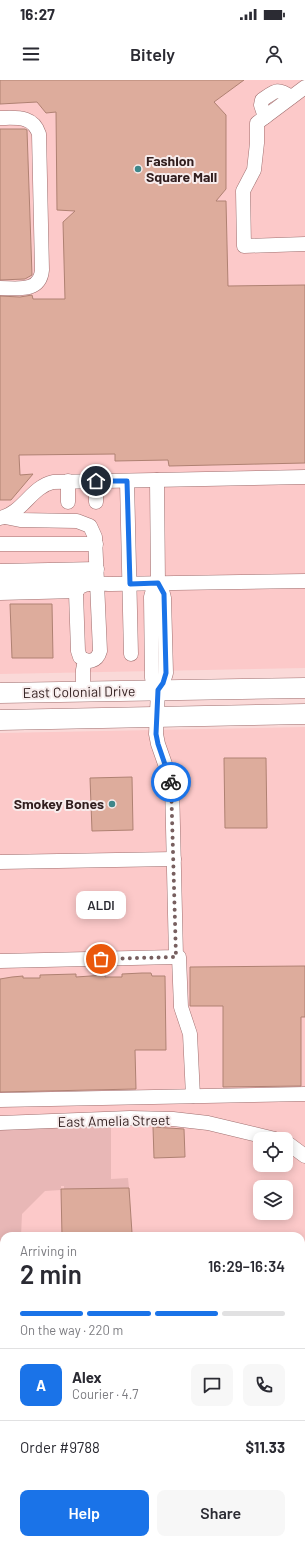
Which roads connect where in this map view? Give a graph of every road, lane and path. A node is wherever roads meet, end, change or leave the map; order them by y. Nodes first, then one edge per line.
1 (305, 87) edge
2 (0, 118) edge
3 (305, 244) edge
4 (0, 288) edge
5 (305, 478) edge
6 (157, 480) junction
7 (68, 481) junction
8 (96, 481) junction
9 (127, 481) junction
10 (68, 502) dead end
11 (96, 502) dead end
12 (3, 517) edge
13 (0, 544) edge
14 (96, 544) junction
15 (0, 571) edge
16 (0, 576) edge
17 (97, 577) junction
18 (305, 581) edge
19 (0, 582) edge
20 (158, 583) junction
21 (130, 584) junction
22 (0, 588) edge
23 (78, 589) junction
24 (0, 593) edge
25 (132, 654) dead end
26 (85, 660) junction
27 (305, 688) edge
28 (158, 690) junction
29 (83, 692) junction
30 (0, 693) edge
31 (305, 714) edge
32 (156, 716) junction
33 (0, 720) edge
34 (174, 859) junction
35 (0, 862) edge
36 (177, 957) junction
37 (0, 961) edge
38 (305, 1094) edge
39 (193, 1096) junction
40 (0, 1100) edge
41 (0, 1123) edge
42 (253, 1134) edge
43 (293, 1147) edge
44 (305, 1156) edge

1 - 3 street
2 - 4 street
5 - 6 street
6 - 9 street
6 - 20 street
7 - 8 street
7 - 10 street
7 - 12 street
8 - 9 street
8 - 11 street
9 - 21 street
12 - 14 street
13 - 14 street
14 - 17 street
15 - 17 street
16 - 17 street
17 - 19 street
17 - 21 street
17 - 23 street
17 - 26 street
18 - 20 street
20 - 21 street
20 - 28 street
21 - 25 street
22 - 23 street
23 - 24 street
23 - 26 street
26 - 29 street
27 - 28 highway, East Colonial Drive
28 - 29 highway, East Colonial Drive
28 - 32 street
29 - 30 highway, East Colonial Drive
31 - 32 highway, East Colonial Drive
32 - 33 highway, East Colonial Drive
32 - 34 street
34 - 35 street
34 - 36 street
36 - 37 street
36 - 39 street
38 - 39 street
39 - 40 street
41 - 42 street, East Amelia Street
43 - 44 street

